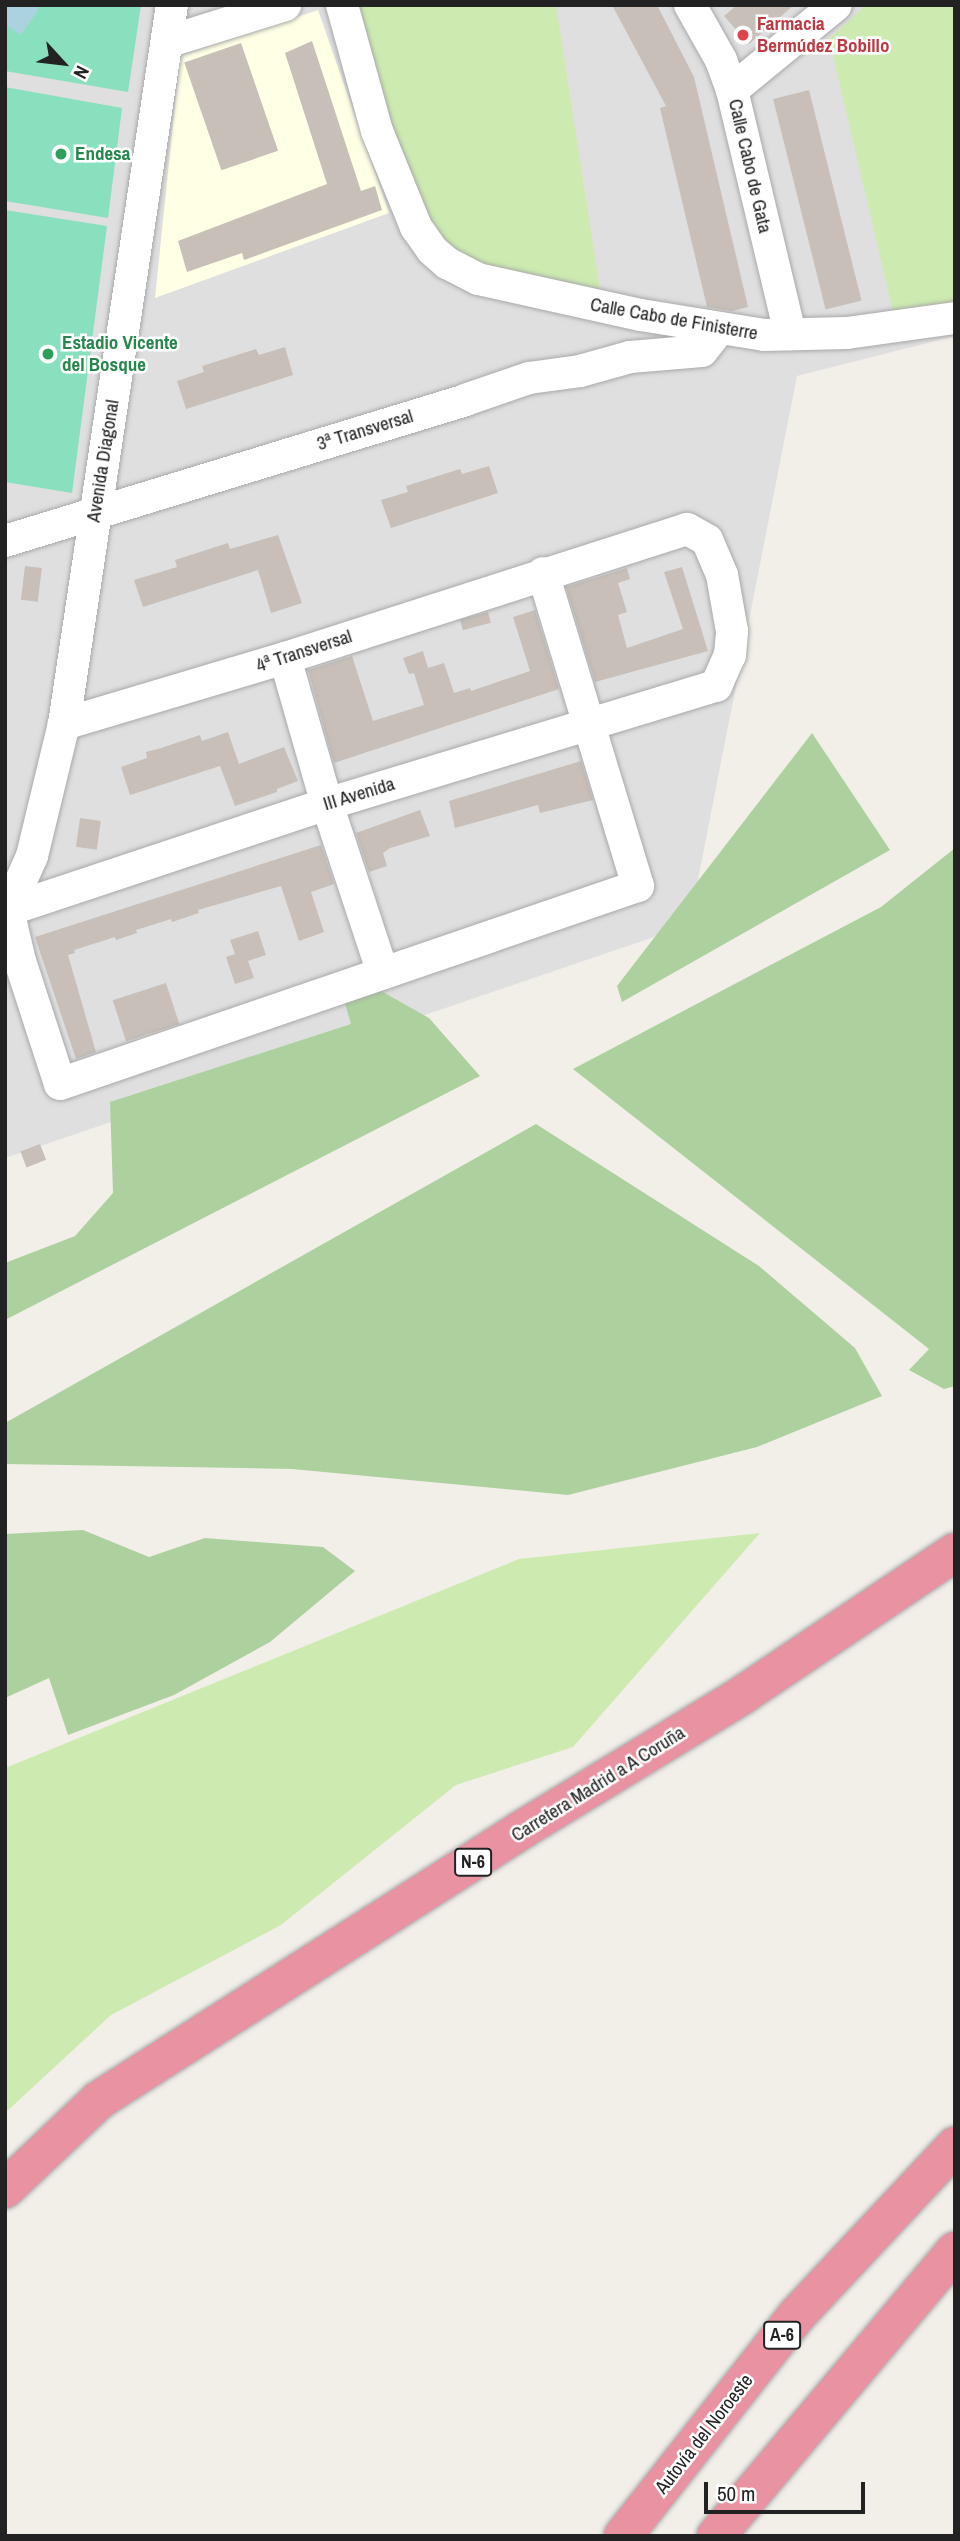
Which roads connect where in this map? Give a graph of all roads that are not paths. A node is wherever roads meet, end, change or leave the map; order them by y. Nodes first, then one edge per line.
1 (172, 5) edge
2 (285, 5) edge
3 (342, 5) edge
4 (691, 5) edge
5 (836, 5) edge
6 (167, 42) junction
7 (732, 90) junction
8 (955, 318) edge
9 (720, 328) junction
10 (790, 334) junction
11 (95, 512) junction
12 (5, 541) edge
13 (543, 573) junction
14 (285, 659) junction
15 (716, 686) joint
16 (64, 724) junction
17 (590, 726) junction
18 (327, 804) junction
19 (18, 860) edge
20 (6, 910) edge
21 (383, 973) junction
22 (955, 1552) edge
23 (955, 2146) edge
24 (5, 2189) edge
25 (955, 2250) edge
26 (623, 2536) edge
27 (716, 2536) edge

1 - 6 street, Avenida Diagonal
2 - 6 street
3 - 9 street, Calle Cabo de Finisterre
4 - 7 street, Calle Cabo de Gata
5 - 7 street
6 - 11 street, Avenida Diagonal
7 - 10 street, Calle Cabo de Gata
8 - 10 street, Calle Cabo de Finisterre
9 - 10 street, Calle Cabo de Finisterre
9 - 11 street, 3ª Transversal
11 - 12 street, 3ª Transversal
11 - 16 street, Avenida Diagonal
13 - 14 street, 4ª Transversal
13 - 15 street, 4ª Transversal
13 - 17 street
14 - 16 street, 4ª Transversal
14 - 18 street
15 - 17 street, III Avenida
16 - 19 street, Avenida Diagonal
17 - 18 street, III Avenida
17 - 21 street
18 - 20 street, III Avenida
18 - 21 street
19 - 20 street, Avenida Diagonal
20 - 21 street
22 - 24 highway, Carretera Madrid a A Coruña / N-6
23 - 26 highway, Autovía del Noroeste / A-6
25 - 27 highway

